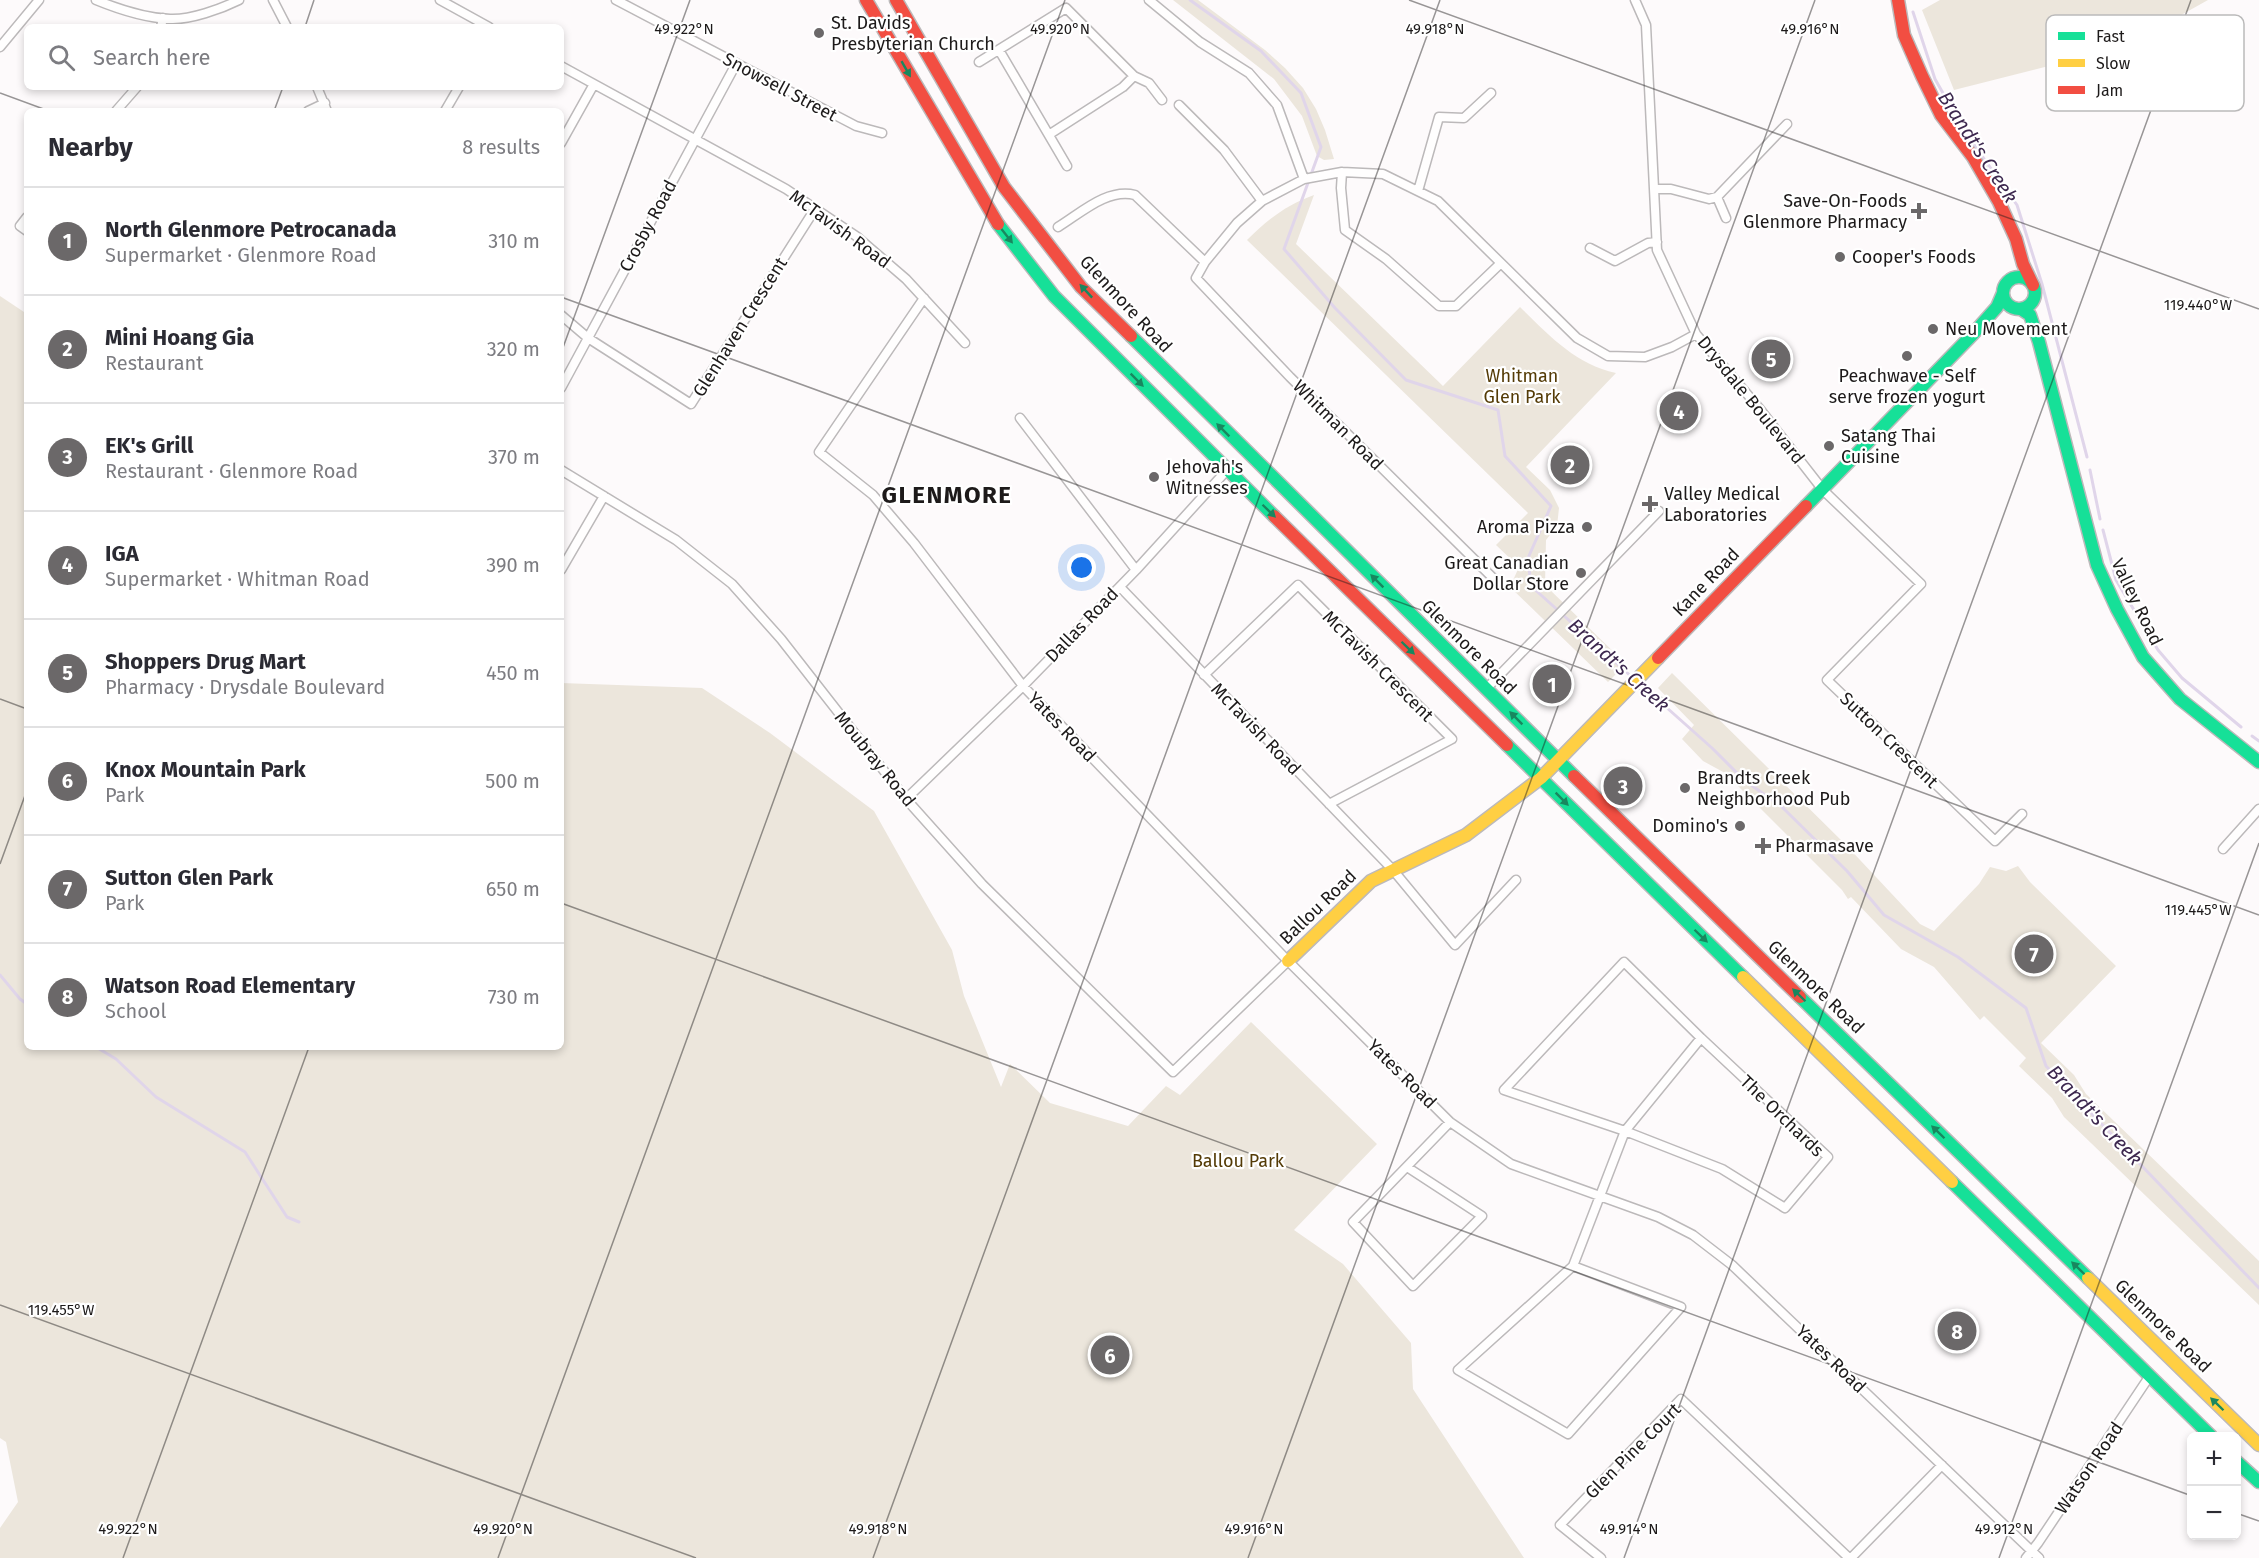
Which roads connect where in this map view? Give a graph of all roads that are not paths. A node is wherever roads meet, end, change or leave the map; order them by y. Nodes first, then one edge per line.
1 (39, 0) edge
2 (96, 0) edge
3 (239, 0) edge
4 (273, 0) edge
5 (440, 0) edge
6 (616, 0) edge
7 (866, 0) edge
8 (896, 0) edge
9 (1149, 0) edge
10 (1635, 0) edge
11 (1898, 0) edge
12 (1065, 4) edge
13 (162, 22) edge
14 (285, 24) edge
15 (484, 24) edge
16 (0, 47) edge
17 (999, 50) junction
18 (979, 62) dead end
19 (736, 64) junction
20 (564, 68) edge
21 (1134, 76) junction
22 (594, 84) junction
23 (134, 90) edge
24 (318, 90) edge
25 (457, 90) edge
26 (1491, 93) dead end
27 (1162, 100) dead end
28 (1179, 105) dead end
29 (326, 107) edge
30 (119, 108) edge
31 (447, 108) edge
32 (1787, 124) dead end
33 (882, 133) dead end
34 (1050, 134) junction
35 (564, 138) edge
36 (695, 139) junction
37 (1067, 166) dead end
38 (1342, 172) junction
39 (1304, 179) junction
40 (1654, 189) junction
41 (1418, 191) junction
42 (1717, 197) junction
43 (1262, 201) junction
44 (815, 208) junction
45 (1726, 218) dead end
46 (1058, 226) dead end
47 (2016, 239) junction
48 (1657, 242) junction
49 (1590, 248) dead end
50 (1205, 262) junction
51 (1501, 263) junction
52 (2005, 288) junction
53 (2034, 290) junction
54 (924, 298) junction
55 (2019, 309) junction
56 (564, 318) edge
57 (1696, 334) junction
58 (1973, 334) junction
59 (588, 338) junction
60 (2039, 342) junction
61 (965, 343) dead end
62 (564, 382) edge
63 (1020, 418) dead end
64 (1227, 470) junction
65 (564, 472) edge
66 (1823, 490) junction
67 (604, 496) junction
68 (1659, 510) dead end
69 (564, 565) edge
70 (1136, 570) junction
71 (1496, 581) dead end
72 (1921, 584) joint
73 (1120, 587) junction
74 (1204, 675) junction
75 (1023, 686) junction
76 (1486, 688) junction
77 (1558, 759) junction
78 (2259, 762) edge
79 (1540, 778) junction
80 (906, 799) junction
81 (1329, 804) junction
82 (2259, 809) edge
83 (2022, 813) dead end
84 (2223, 849) dead end
85 (1393, 870) junction
86 (1516, 880) dead end
87 (1288, 961) junction
88 (1701, 1038) junction
89 (1173, 1072) joint
90 (1450, 1122) junction
91 (1625, 1131) junction
92 (1407, 1167) junction
93 (1599, 1196) junction
94 (1573, 1266) junction
95 (2150, 1377) junction
96 (2206, 1432) edge
97 (2259, 1445) edge
98 (1942, 1465) junction
99 (2241, 1466) edge
100 (2259, 1482) edge
101 (2033, 1556) edge
102 (1601, 1558) edge
103 (1850, 1558) edge

1 - 16 street
2 - 13 street
3 - 13 street
4 - 14 street
5 - 15 street
6 - 19 street, Snowsell Street
7 -> 64 main road
76 -> 8 main road, Glenmore Road
9 - 39 street
10 - 40 street, Drysdale Boulevard
11 - 47 main road, Valley Road
12 - 17 street
12 - 21 street
17 - 18 street
17 - 34 street
19 - 33 street, Snowsell Street
19 - 36 street, Crosby Road
20 - 22 street, McTavish Road
21 - 27 street
21 - 34 street
22 - 35 street
22 - 36 street, McTavish Road
23 - 30 street
24 - 29 street
25 - 31 street
26 - 41 street
28 - 43 street
32 - 42 street
34 - 37 street
36 - 44 street, McTavish Road
36 - 59 street, Crosby Road
38 - 39 street
38 - 41 street
38 - 51 street
39 - 43 street
40 - 42 street
40 - 48 street, Drysdale Boulevard
41 - 51 street
42 - 45 street
43 - 50 street
44 - 54 street, McTavish Road
44 - 59 street, Glenhaven Crescent
46 - 50 street
47 - 52 main road, Valley Road
47 - 53 main road, Valley Road
48 - 49 street
48 - 57 street, Drysdale Boulevard
50 - 71 street, Whitman Road
51 - 57 street
52 - 53 main road
52 - 55 main road, Valley Road
52 - 58 main road, Kane Road
53 - 55 main road
53 - 60 main road, Valley Road
54 - 61 street, McTavish Road
54 - 75 street, Yates Road
55 - 58 main road, Kane Road
55 - 60 main road, Valley Road
56 - 59 street
57 - 66 street, Drysdale Boulevard
58 - 66 main road, Kane Road
59 - 62 street, Crosby Road
60 - 78 main road, Valley Road
63 - 70 street
64 - 70 street, Dallas Road
64 -> 79 main road
65 - 67 street, Moubray Road
66 - 72 street, Drysdale Boulevard
66 - 77 main road, Kane Road
67 - 69 street
67 - 80 street, Moubray Road
68 - 76 street
70 - 73 street, Dallas Road
72 - 83 street, Sutton Crescent
73 - 74 street, McTavish Road
73 - 75 street, Dallas Road
74 - 81 street, McTavish Road
74 - 81 street, McTavish Crescent
75 - 80 street, Dallas Road
75 - 87 street, Yates Road
77 -> 76 main road, Glenmore Road
77 - 79 main road, Kane Road
97 -> 77 main road, Glenmore Road
79 - 85 main road, Ballou Road
79 -> 95 main road
80 - 89 street, Moubray Road
81 - 85 street, McTavish Road
82 - 84 street
85 - 86 street, McTavish Road
85 - 87 main road, Ballou Road
87 - 89 street, Ballou Road
87 - 90 street, Yates Road
88 - 91 street
88 - 91 street
88 - 91 street, The Orchards
90 - 92 street, Yates Road
90 - 93 street, Yates Road
91 - 93 street
92 - 92 street, Yates Road
93 - 94 street
93 - 98 street, Yates Road
94 - 94 street
95 - 96 main road
95 - 101 street, Watson Road
98 - 101 street, Yates Road
98 - 103 street, Glen Pine Court
99 - 100 main road
102 - 103 street, Glen Pine Court

